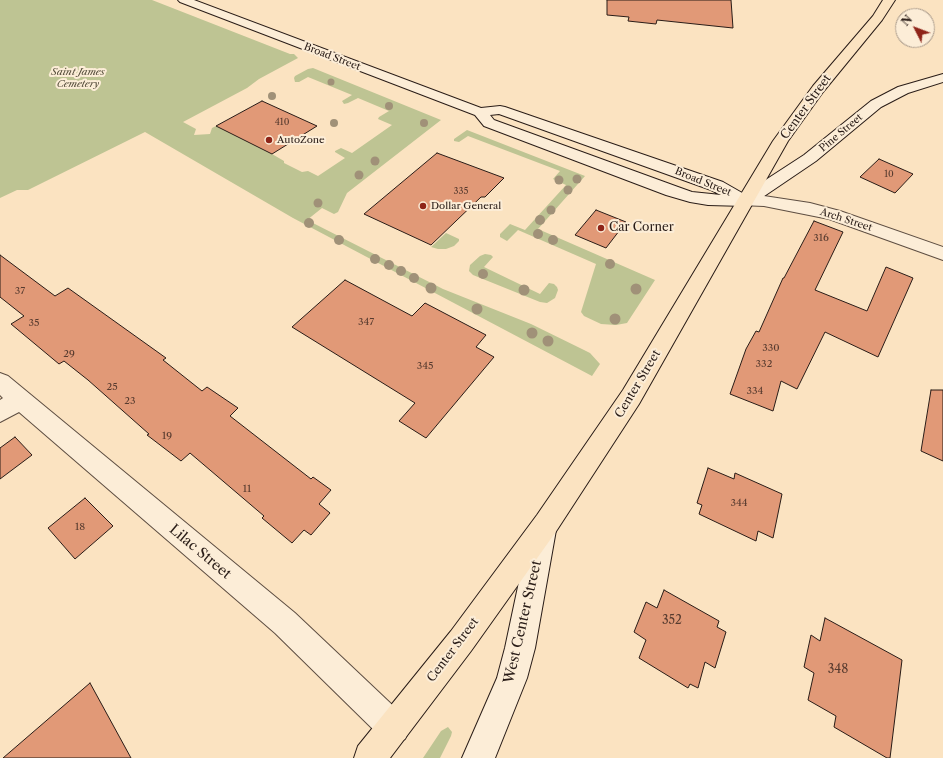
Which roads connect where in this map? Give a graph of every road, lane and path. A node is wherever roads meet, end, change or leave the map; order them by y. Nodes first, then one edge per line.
1 (184, 0) edge
2 (889, 0) edge
3 (943, 78) edge
4 (745, 201) junction
5 (943, 254) edge
6 (0, 382) edge
7 (10, 406) edge
8 (543, 528) junction
9 (394, 728) junction
10 (370, 758) edge
11 (478, 758) edge

1 - 4 main road, Broad Street
2 - 4 main road, Center Street
3 - 4 main road, Pine Street
4 - 5 main road, Arch Street
4 - 8 main road, Center Street
6 - 7 main road, Lilac Street
7 - 9 main road, Lilac Street
8 - 9 main road, Center Street
8 - 11 main road, West Center Street
9 - 10 main road, Center Street

